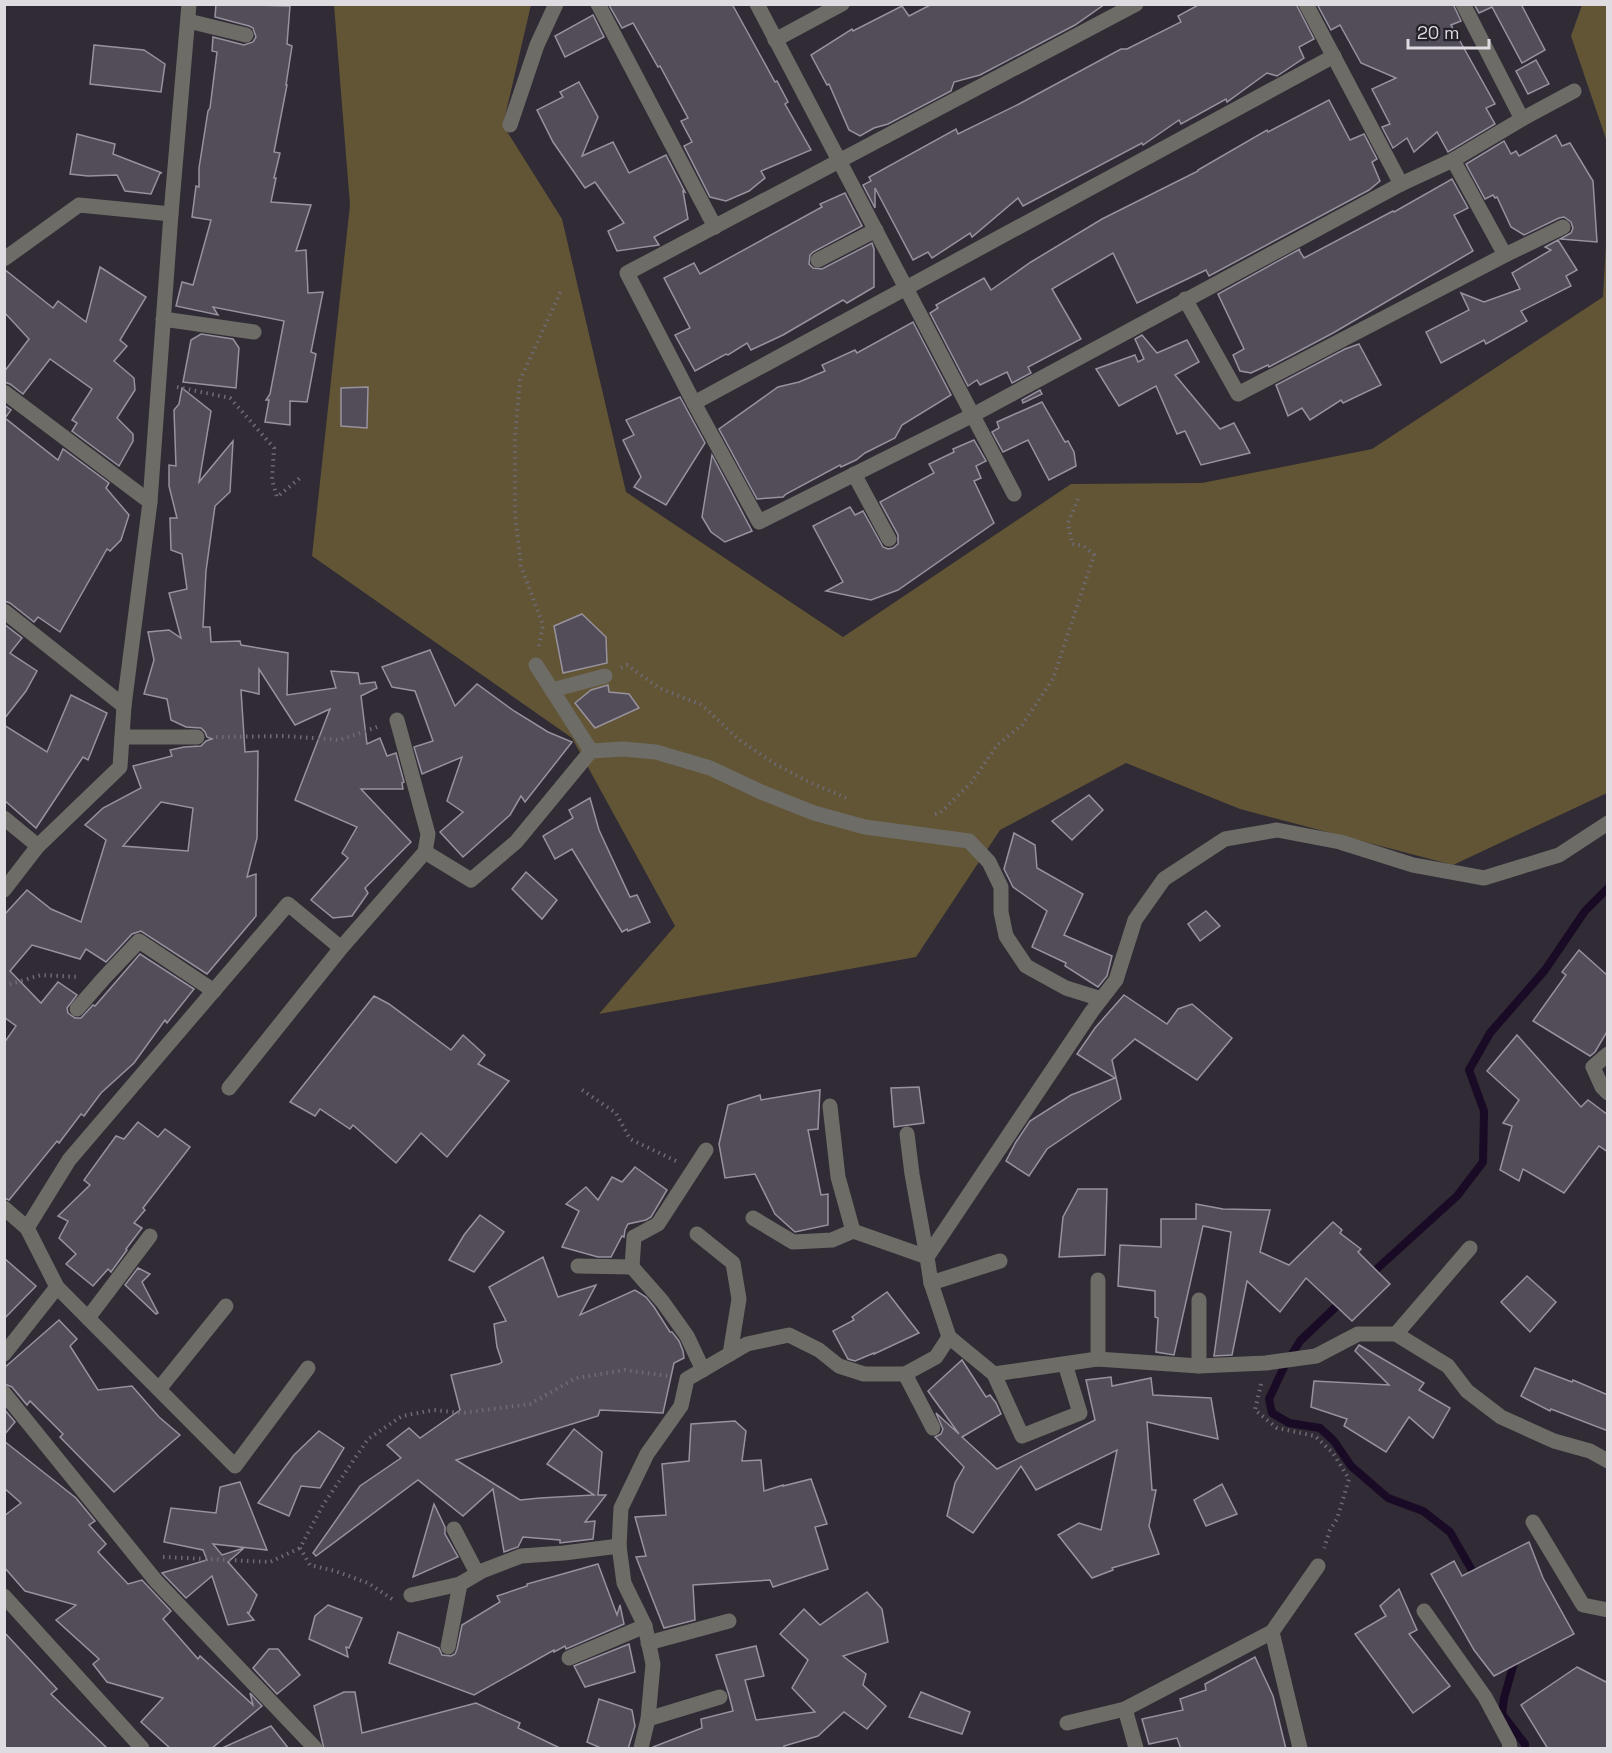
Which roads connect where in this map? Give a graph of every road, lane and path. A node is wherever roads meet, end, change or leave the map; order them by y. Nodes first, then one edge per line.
1 (189, 4) edge
2 (556, 4) edge
3 (598, 4) edge
4 (757, 4) edge
5 (842, 4) edge
6 (1136, 4) edge
7 (1306, 4) edge
8 (1463, 4) edge
9 (188, 21) junction
10 (246, 35) dead end
11 (775, 40) junction
12 (1334, 56) junction
13 (1574, 91) dead end
14 (1522, 119) junction
15 (510, 125) dead end
16 (1453, 160) junction
17 (839, 161) junction
18 (1401, 184) junction
19 (171, 214) junction
20 (715, 227) junction
21 (1563, 227) dead end
22 (876, 230) junction
23 (1504, 255) junction
24 (4, 259) edge
25 (818, 260) dead end
26 (906, 287) junction
27 (561, 291) dead end
28 (1185, 299) junction
29 (164, 319) junction
30 (254, 332) dead end
31 (159, 383) junction
32 (4, 392) edge
33 (694, 403) junction
34 (973, 415) junction
35 (854, 474) junction
36 (300, 478) dead end
37 (1014, 494) dead end
38 (1078, 498) dead end
39 (150, 502) junction
40 (890, 538) dead end
41 (4, 611) edge
42 (536, 664) joint
43 (605, 676) joint
44 (552, 690) junction
45 (124, 706) junction
46 (397, 720) joint
47 (122, 737) junction
48 (197, 737) joint
49 (591, 750) junction
50 (854, 802) dead end
51 (933, 814) dead end
52 (4, 819) edge
53 (1608, 824) edge
54 (38, 846) junction
55 (426, 852) junction
56 (4, 890) edge
57 (341, 948) junction
58 (104, 978) junction
59 (4, 986) edge
60 (214, 991) junction
61 (1101, 999) junction
62 (77, 1009) dead end
63 (1608, 1054) edge
64 (229, 1088) dead end
65 (582, 1090) dead end
66 (1608, 1093) edge
67 (830, 1106) dead end
68 (907, 1134) dead end
69 (706, 1150) dead end
70 (692, 1170) junction
71 (4, 1208) edge
72 (753, 1218) dead end
73 (27, 1228) junction
74 (854, 1231) junction
75 (698, 1234) dead end
76 (150, 1236) dead end
77 (1470, 1248) dead end
78 (927, 1257) junction
79 (1000, 1261) dead end
80 (578, 1266) dead end
81 (632, 1267) junction
82 (1098, 1280) dead end
83 (931, 1283) junction
84 (57, 1287) junction
85 (1199, 1300) dead end
86 (225, 1306) dead end
87 (88, 1318) junction
88 (1396, 1334) junction
89 (949, 1337) junction
90 (4, 1353) edge
91 (730, 1354) junction
92 (1098, 1359) junction
93 (1266, 1363) junction
94 (1065, 1364) junction
95 (1199, 1366) junction
96 (308, 1368) dead end
97 (703, 1370) junction
98 (905, 1374) junction
99 (994, 1374) junction
100 (687, 1379) junction
101 (159, 1389) junction
102 (4, 1393) edge
103 (933, 1428) dead end
104 (1608, 1461) edge
105 (1533, 1522) dead end
106 (454, 1528) dead end
107 (619, 1546) junction
108 (300, 1548) junction
109 (136, 1555) junction
110 (1318, 1566) joint
111 (477, 1573) junction
112 (460, 1584) junction
113 (411, 1595) joint
114 (4, 1596) edge
115 (1608, 1610) edge
116 (1424, 1611) dead end
117 (729, 1621) dead end
118 (645, 1626) junction
119 (1272, 1632) junction
120 (648, 1643) junction
121 (448, 1647) dead end
122 (569, 1658) dead end
123 (720, 1697) dead end
124 (1125, 1709) junction
125 (648, 1719) junction
126 (1067, 1723) dead end
127 (142, 1749) edge
128 (315, 1749) edge
129 (640, 1749) edge
130 (1136, 1749) edge
131 (1300, 1749) edge
132 (1510, 1749) edge

1 - 9 street
2 - 15 street
3 - 20 street
4 - 11 street
5 - 11 street
6 - 17 street
7 - 12 street
8 - 14 street
9 - 10 street
9 - 19 street
11 - 17 street
12 - 18 street
12 - 26 street
13 - 14 street
14 - 16 street
16 - 18 street
16 - 23 street
17 - 20 street
17 - 22 street
18 - 28 street
19 - 24 street
19 - 29 street
20 - 33 street
21 - 23 street
22 - 25 street
22 - 26 street
23 - 28 street
26 - 33 street
26 - 34 street
27 - 42 path
28 - 34 street
29 - 30 street
29 - 31 street
31 - 36 path
31 - 39 street
32 - 39 street
33 - 35 street
34 - 35 street
34 - 37 street
35 - 40 street
38 - 51 path
39 - 45 street
41 - 45 street
42 - 44 street
43 - 44 street
43 - 50 path
44 - 49 street
45 - 47 street
46 - 48 path
46 - 55 street
47 - 48 street
47 - 54 street
49 - 55 street
49 - 61 street
52 - 54 street
53 - 61 street
54 - 56 street
55 - 57 street
57 - 60 street
57 - 64 street
58 - 59 path
58 - 60 street
58 - 62 street
60 - 73 street
61 - 78 street
63 - 66 street
65 - 70 path
67 - 74 street
68 - 78 street
69 - 70 street
70 - 81 street
71 - 73 street
72 - 74 street
73 - 84 street
74 - 78 street
75 - 91 street
76 - 87 street
77 - 88 street
78 - 83 street
79 - 83 street
80 - 81 street
81 - 97 street
82 - 92 street
83 - 89 street
84 - 87 street
84 - 90 street
85 - 95 street
86 - 101 street
87 - 101 street
88 - 93 street
88 - 104 street
89 - 98 street
89 - 99 street
91 - 97 street
91 - 98 street
92 - 94 street
92 - 95 street
93 - 95 street
93 - 110 path
94 - 99 street
94 - 99 street
96 - 101 street
97 - 100 street
98 - 103 street
100 - 107 street
100 - 108 path
102 - 109 street
105 - 115 street
106 - 111 street
107 - 111 street
107 - 118 street
108 - 109 path
108 - 113 path
109 - 128 street
110 - 119 street
111 - 112 street
112 - 113 street
112 - 121 street
114 - 127 street
116 - 132 street
117 - 120 street
118 - 120 street
118 - 122 street
119 - 124 street
119 - 131 street
120 - 125 street
123 - 125 street
124 - 126 street
124 - 130 street
125 - 129 street

